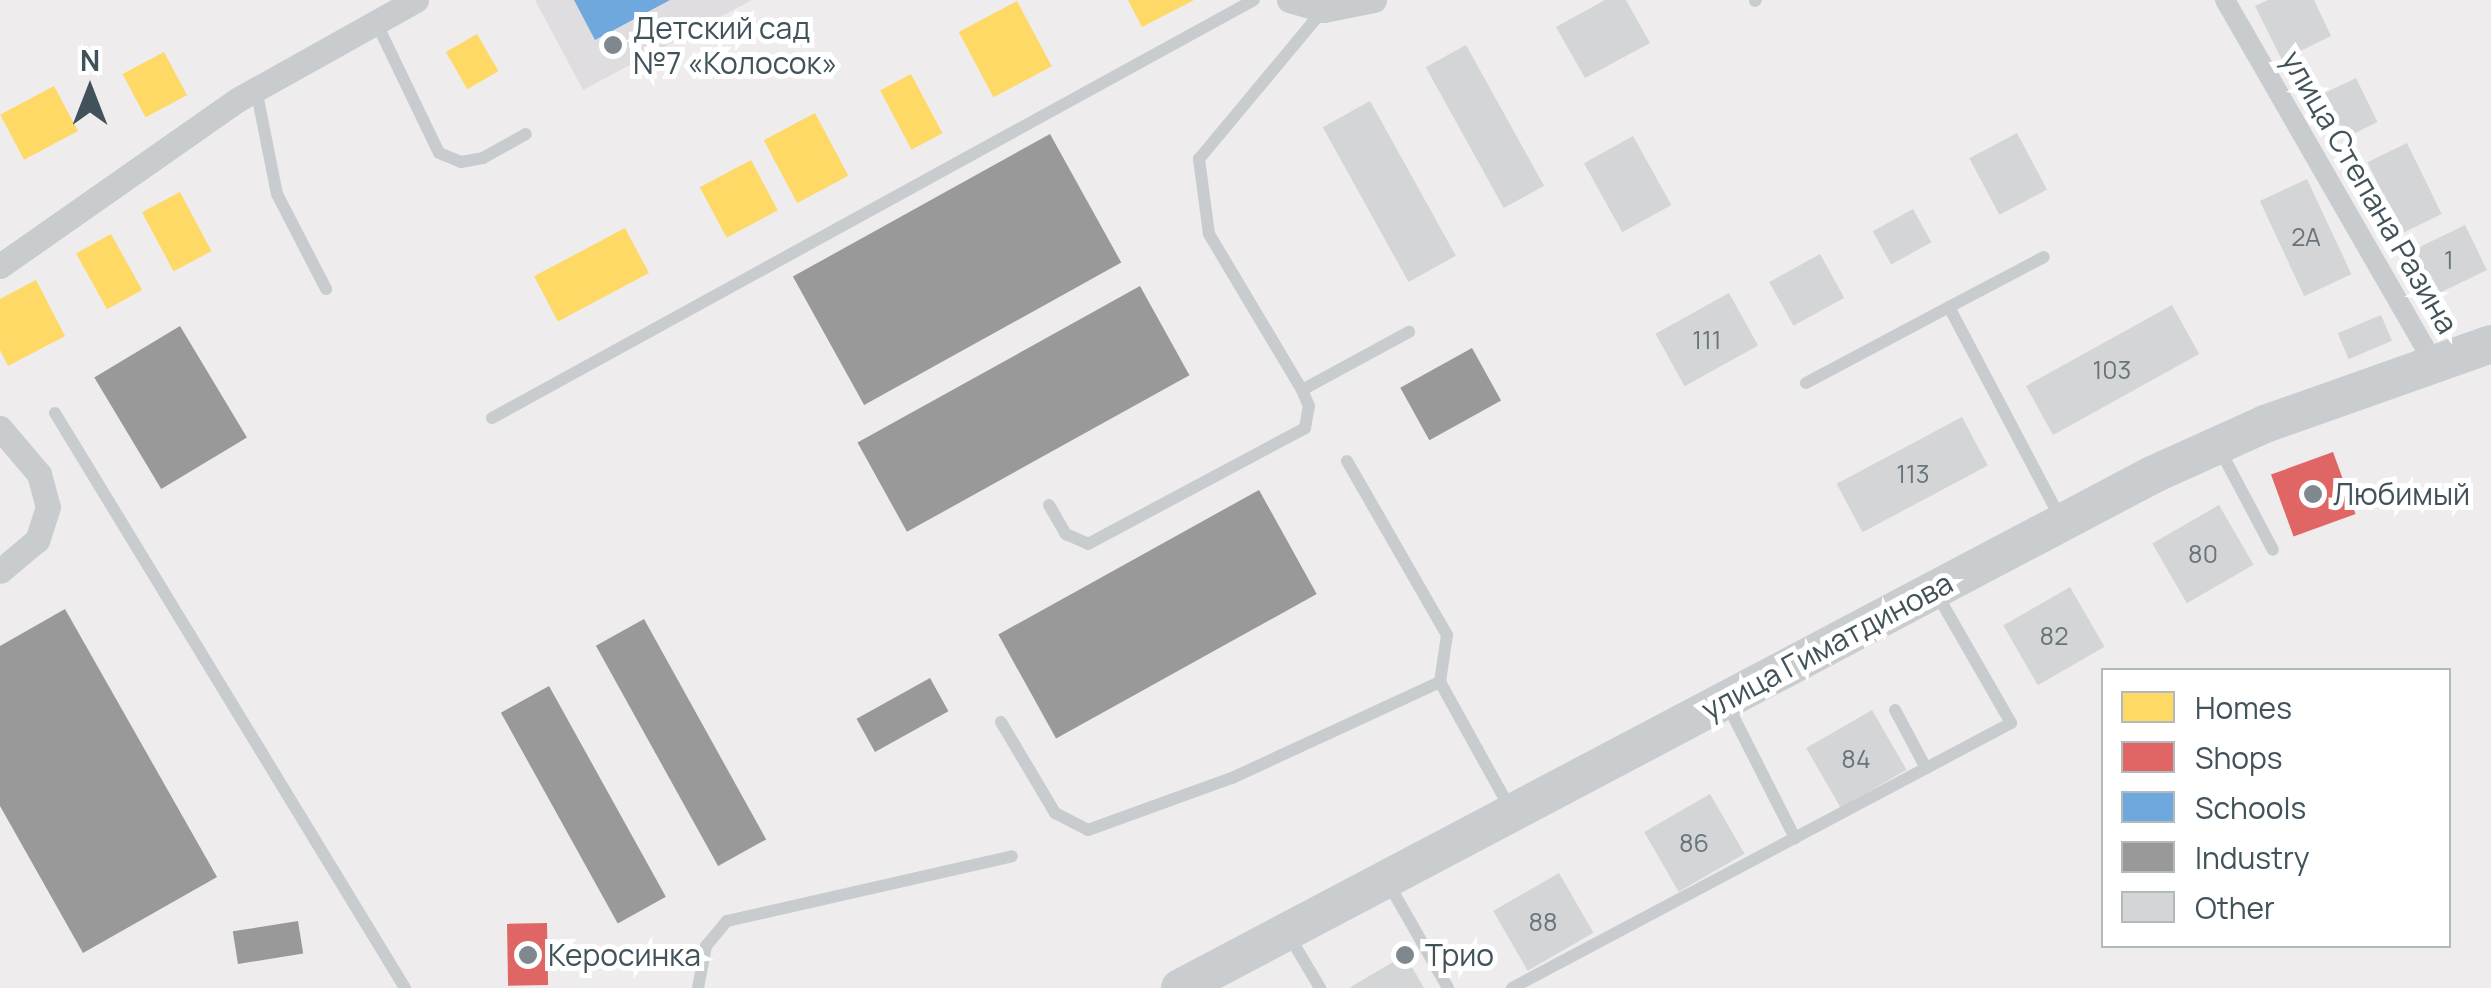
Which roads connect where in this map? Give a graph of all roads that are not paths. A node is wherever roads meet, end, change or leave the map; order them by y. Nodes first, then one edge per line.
1 (416, 0) edge
2 (1254, 0) edge
3 (1289, 0) edge
4 (1374, 0) edge
5 (2225, 0) edge
6 (1324, 10) junction
7 (376, 22) junction
8 (256, 90) junction
9 (526, 134) dead end
10 (2044, 257) dead end
11 (0, 266) edge
12 (326, 289) dead end
13 (1949, 307) junction
14 (1409, 332) dead end
15 (2491, 344) edge
16 (2432, 362) junction
17 (1806, 382) dead end
18 (1302, 390) junction
19 (56, 413) dead end
20 (492, 418) dead end
21 (0, 428) edge
22 (2218, 446) junction
23 (1348, 462) dead end
24 (1048, 505) dead end
25 (2062, 521) junction
26 (2273, 550) dead end
27 (0, 571) edge
28 (1934, 589) junction
29 (1440, 682) junction
30 (1725, 700) junction
31 (1895, 710) dead end
32 (1001, 722) dead end
33 (1926, 768) junction
34 (1512, 812) junction
35 (1795, 838) junction
36 (1012, 856) dead end
37 (1386, 879) junction
38 (1287, 932) junction
39 (405, 988) edge
40 (698, 988) edge
41 (1180, 988) edge
42 (1320, 988) edge
43 (1448, 988) edge
44 (1512, 988) edge

1 - 7 street
2 - 20 lane
3 - 6 street
4 - 6 street
5 - 16 street, улица Степана Разина
6 - 18 lane
7 - 8 street
7 - 9 lane
8 - 11 street
8 - 12 lane
10 - 13 lane
13 - 17 lane
13 - 25 lane
14 - 18 lane
15 - 16 main road, улица Гиматдинова
16 - 22 main road, улица Гиматдинова
18 - 24 lane
19 - 39 lane
21 - 27 street
22 - 25 main road, улица Гиматдинова
22 - 26 lane
23 - 29 lane
25 - 28 main road, улица Гиматдинова
28 - 30 main road, улица Гиматдинова
28 - 33 lane
29 - 32 lane
29 - 34 lane
30 - 34 main road, улица Гиматдинова
30 - 35 lane
31 - 33 lane
33 - 35 lane
34 - 37 main road, улица Гиматдинова
35 - 44 lane
36 - 40 lane
37 - 38 main road, улица Гиматдинова
37 - 43 lane
38 - 41 main road, улица Гиматдинова
38 - 42 lane

